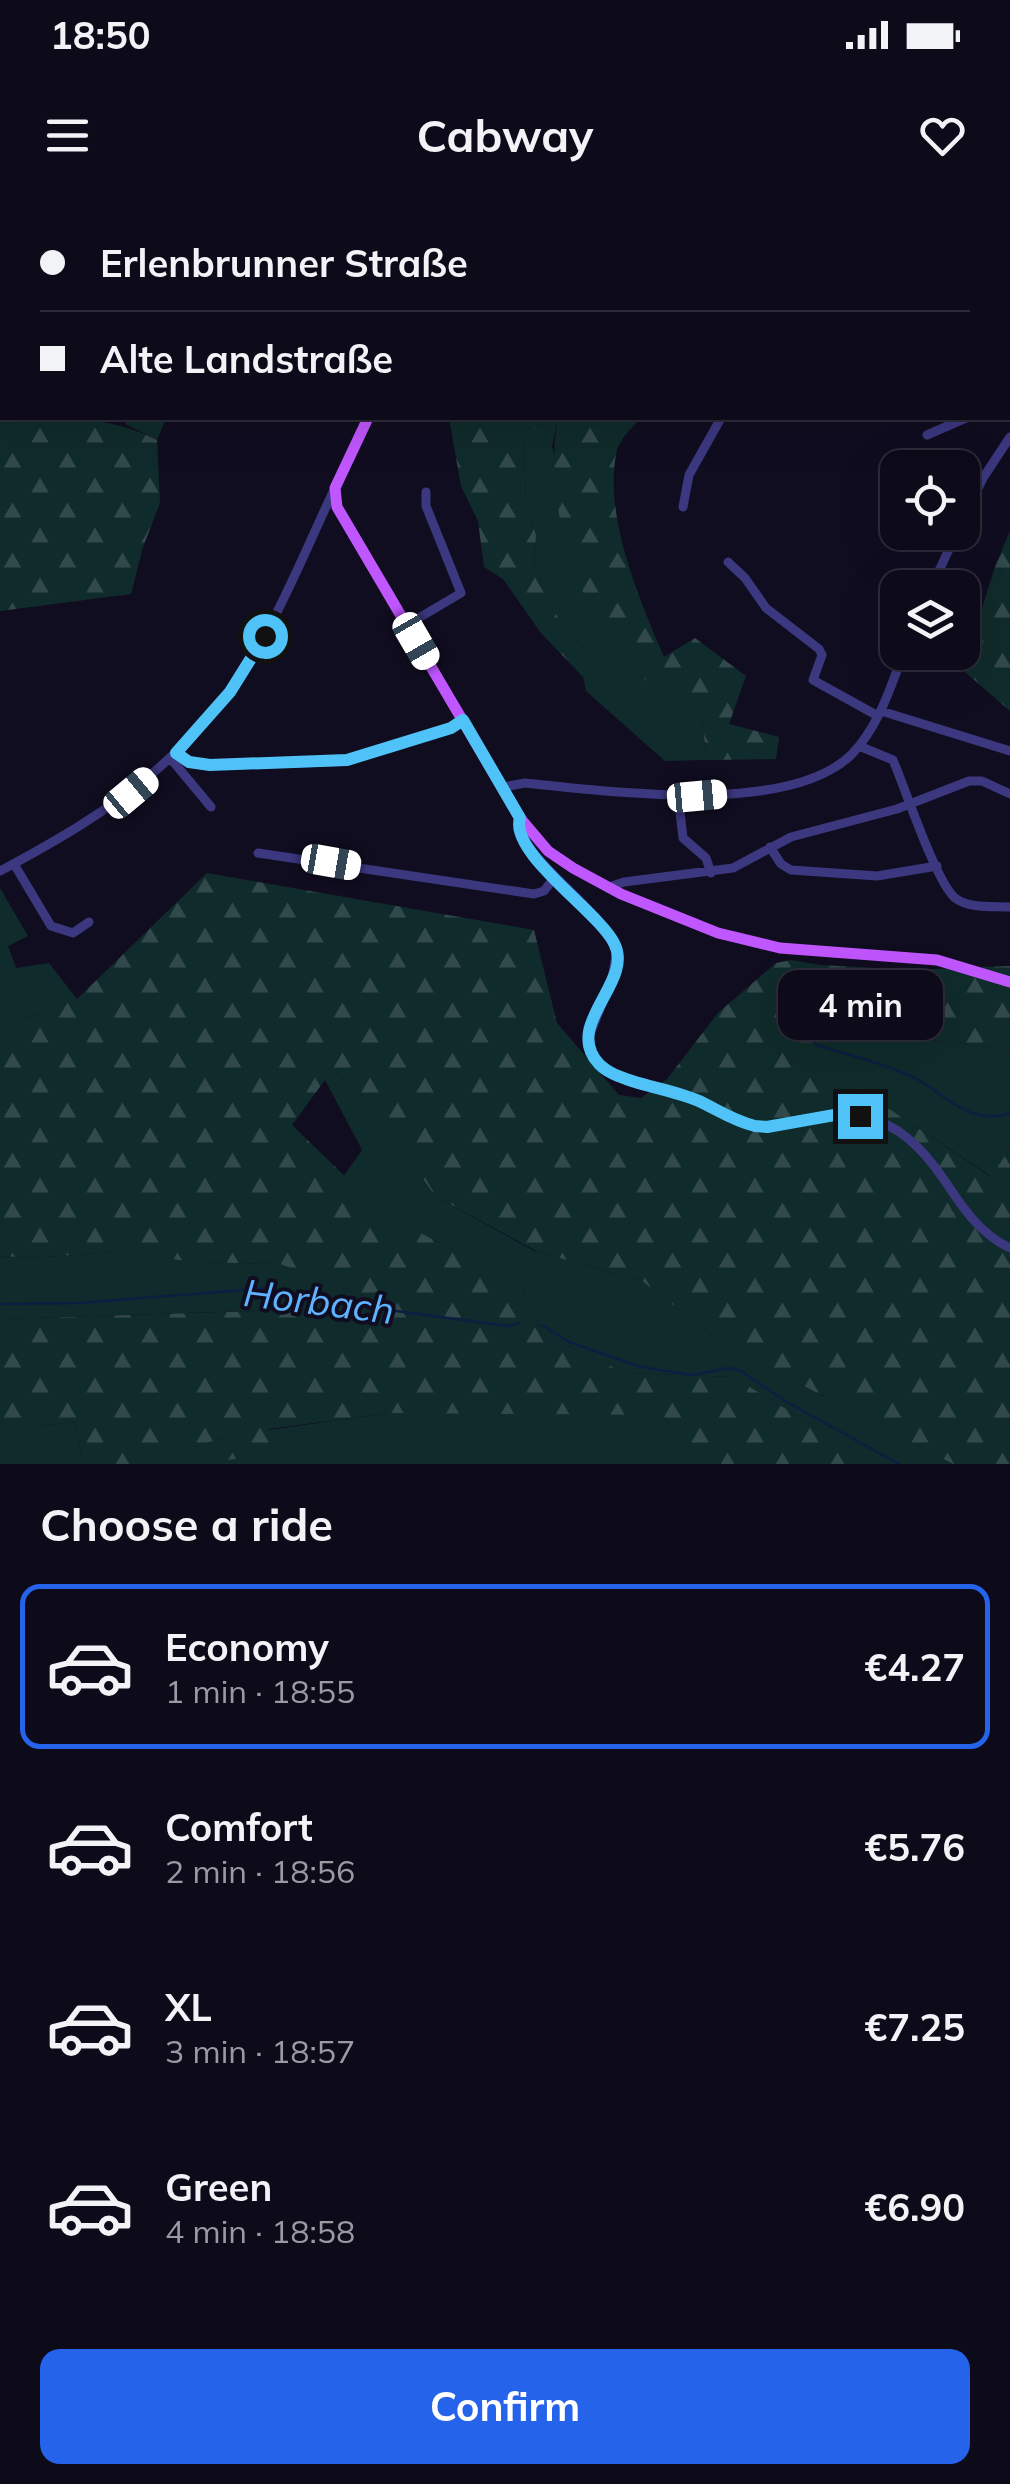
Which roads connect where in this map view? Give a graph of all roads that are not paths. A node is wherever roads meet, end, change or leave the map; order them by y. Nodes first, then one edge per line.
1 (367, 420) edge
2 (720, 420) edge
3 (961, 420) edge
4 (927, 434) dead end
5 (1010, 436) edge
6 (980, 484) edge
7 (335, 488) junction
8 (426, 492) dead end
9 (337, 508) junction
10 (684, 508) dead end
11 (322, 515) junction
12 (728, 562) dead end
13 (407, 626) junction
14 (897, 670) edge
15 (880, 714) junction
16 (463, 720) junction
17 (859, 746) junction
18 (1010, 750) edge
19 (174, 756) junction
20 (502, 787) junction
21 (1010, 794) edge
22 (678, 795) junction
23 (910, 805) junction
24 (211, 807) dead end
25 (520, 818) junction
26 (770, 847) junction
27 (258, 853) dead end
28 (14, 864) junction
29 (937, 866) junction
30 (0, 871) edge
31 (710, 873) junction
32 (554, 878) junction
33 (609, 887) junction
34 (1010, 908) edge
35 (89, 922) dead end
36 (1010, 982) edge
37 (1010, 1248) edge

1 - 7 main road
2 - 10 street
3 - 4 street
5 - 6 street
7 - 9 main road
7 - 11 street
8 - 13 street
9 - 11 street
9 - 13 main road
11 - 19 street
12 - 15 street
13 - 16 main road
14 - 15 street
15 - 17 street
15 - 18 street
16 - 19 street
16 - 20 main road
17 - 22 street
17 - 23 street
19 - 24 street
19 - 28 street
20 - 22 street
20 - 25 main road
21 - 23 street
22 - 31 street
23 - 26 street
23 - 29 street
25 - 32 street
25 - 33 main road
26 - 29 street
26 - 31 street
27 - 32 street
28 - 30 street
28 - 35 street
29 - 34 street
31 - 33 street
32 - 37 street
33 - 36 main road

